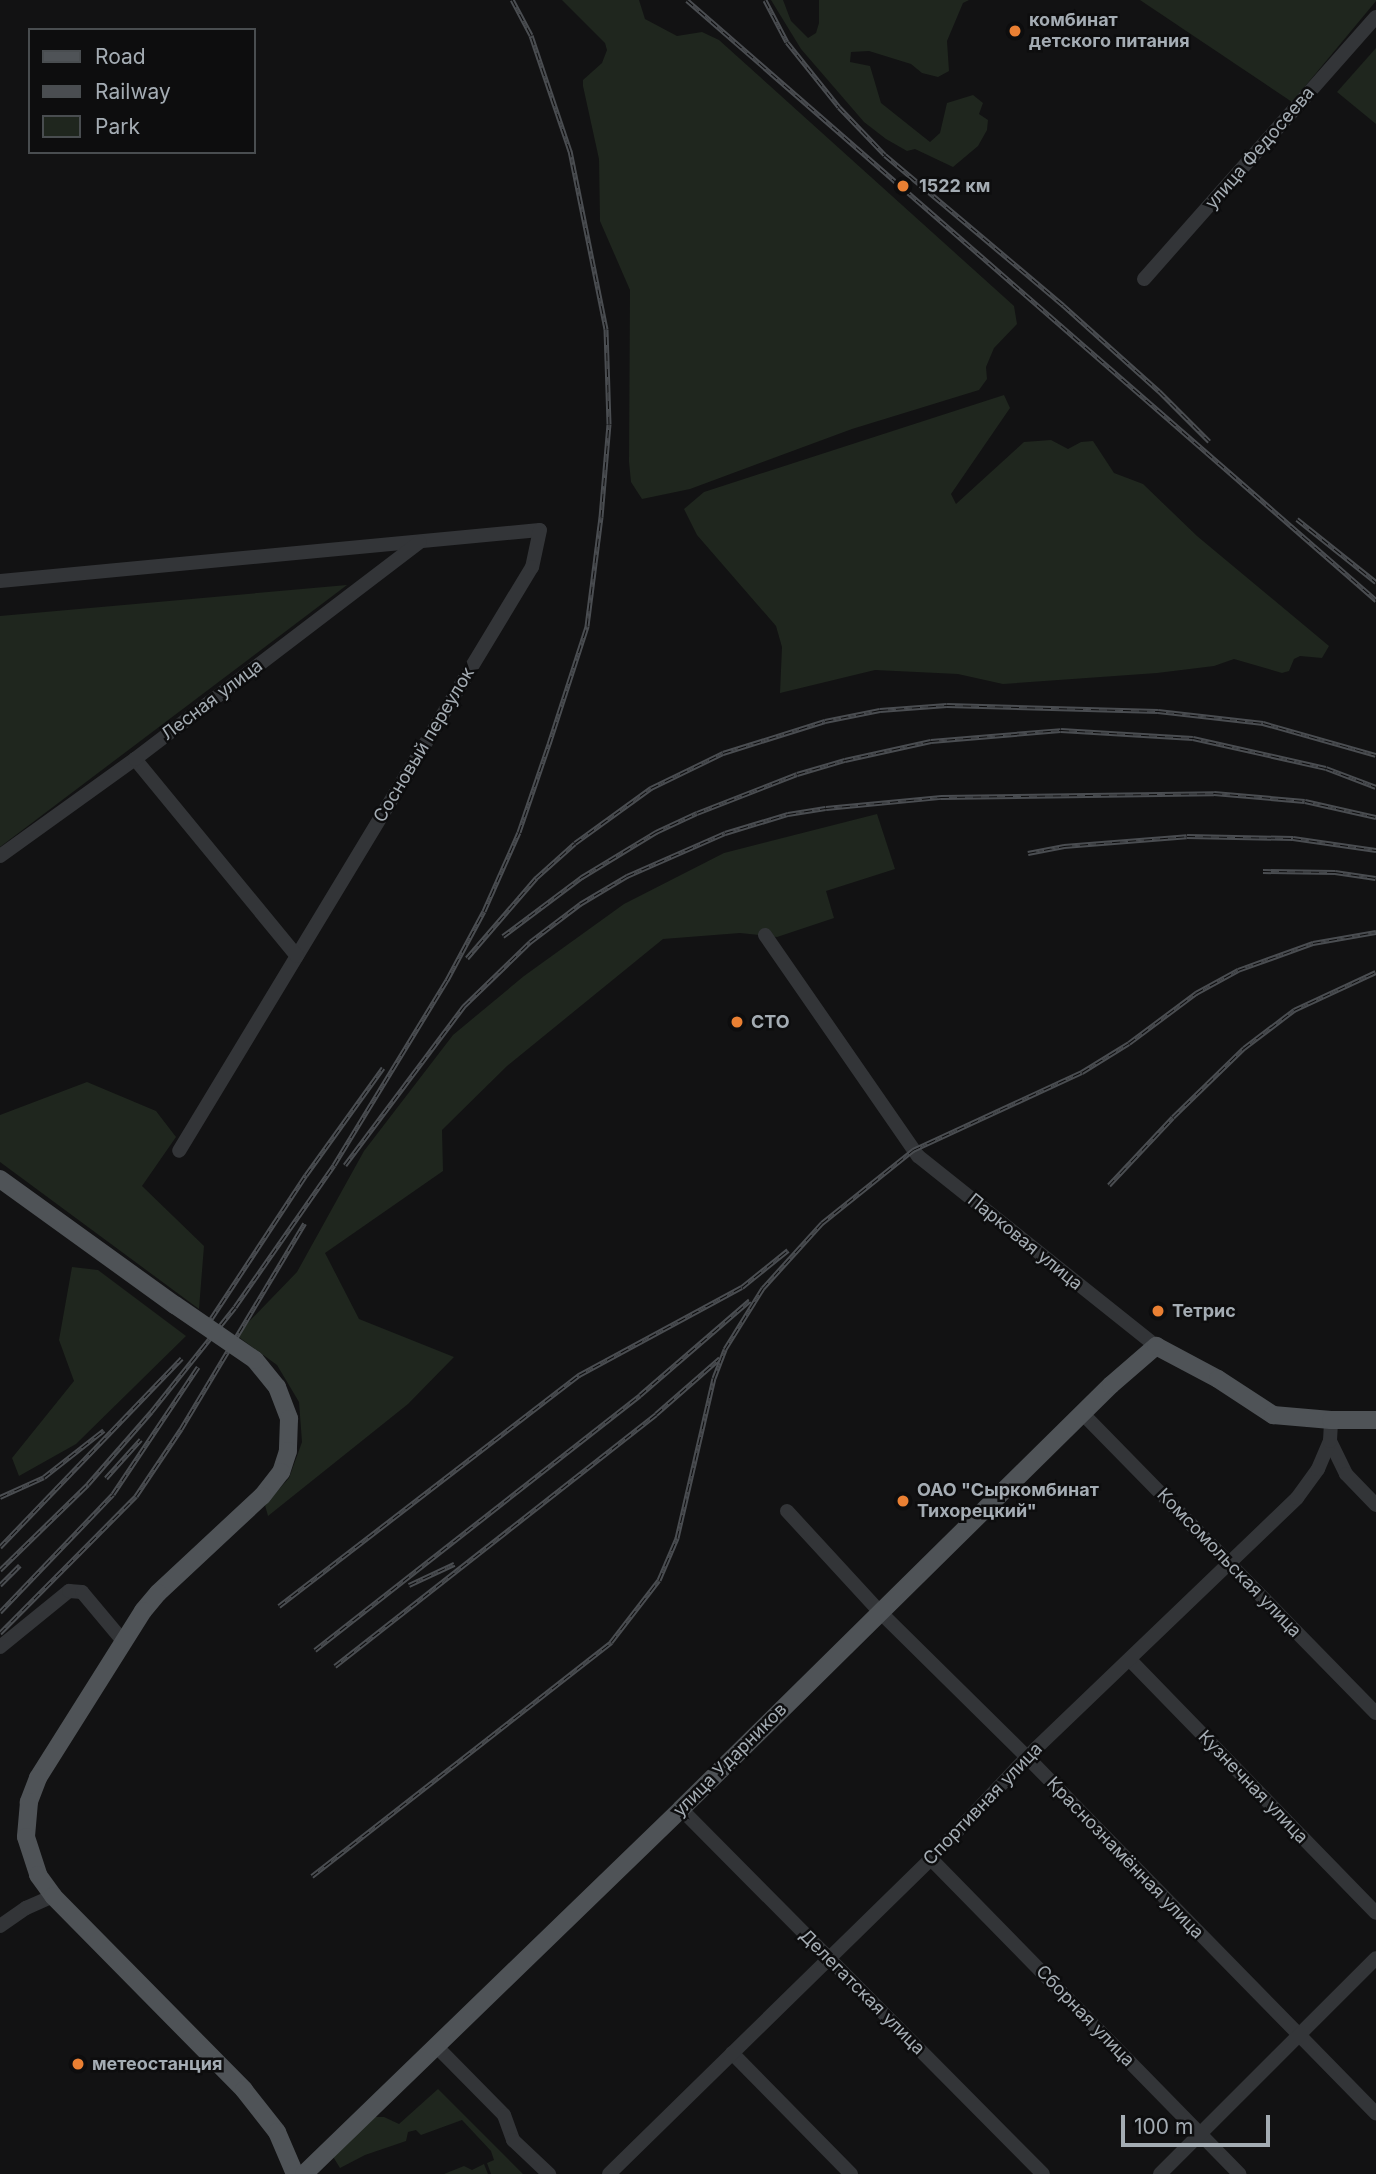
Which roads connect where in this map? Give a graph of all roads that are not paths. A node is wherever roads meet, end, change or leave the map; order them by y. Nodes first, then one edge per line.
1 (1376, 17) edge
2 (1144, 279) dead end
3 (421, 541) junction
4 (0, 581) edge
5 (135, 758) junction
6 (0, 856) edge
7 (765, 935) dead end
8 (297, 956) junction
9 (179, 1151) dead end
10 (0, 1179) edge
11 (1156, 1346) junction
12 (1082, 1413) junction
13 (1331, 1420) junction
14 (1376, 1420) edge
15 (1330, 1441) junction
16 (1376, 1505) edge
17 (787, 1511) dead end
18 (1227, 1563) junction
19 (880, 1612) junction
20 (123, 1641) junction
21 (0, 1647) edge
22 (1131, 1661) junction
23 (1376, 1713) edge
24 (1027, 1757) junction
25 (681, 1809) junction
26 (931, 1859) junction
27 (53, 1896) junction
28 (1376, 1913) edge
29 (0, 1926) edge
30 (829, 1958) junction
31 (1376, 1958) edge
32 (1298, 2037) junction
33 (437, 2047) junction
34 (732, 2053) junction
35 (1376, 2114) edge
36 (1201, 2135) junction
37 (295, 2174) edge
38 (304, 2174) edge
39 (549, 2174) edge
40 (609, 2174) edge
41 (851, 2174) edge
42 (1043, 2174) edge
43 (1160, 2174) edge
44 (1239, 2174) edge

1 - 2 street, улица Федосеева
3 - 4 street
3 - 5 street, Лесная улица
3 - 8 street, Сосновый переулок
5 - 6 street, Лесная улица
5 - 8 street
7 - 11 street, Парковая улица
8 - 9 street, Сосновый переулок
10 - 20 main road, bridge
11 - 12 main road, улица Ударников
11 - 13 main road, Парковая улица
12 - 18 street, Комсомольская улица
12 - 19 main road, улица Ударников
13 - 14 main road, Парковая улица
13 - 15 street, Спортивная улица
15 - 16 street
15 - 18 street, Спортивная улица
17 - 19 street, Краснознамённая улица
18 - 22 street, Спортивная улица
18 - 23 street, Комсомольская улица
19 - 24 street, Краснознамённая улица
19 - 25 main road, улица Ударников
20 - 21 street
20 - 27 main road
22 - 24 street, Спортивная улица
22 - 28 street, Кузнечная улица
24 - 26 street, Спортивная улица
24 - 32 street, Краснознамённая улица
25 - 30 street, Делегатская улица
25 - 33 main road, улица Ударников
26 - 30 street, Спортивная улица
26 - 36 street, Сборная улица
27 - 29 street
27 - 37 main road
30 - 34 street, Спортивная улица
30 - 42 street, Делегатская улица
31 - 32 street
32 - 35 street, Краснознамённая улица
32 - 36 street
33 - 38 main road, улица Ударников
33 - 39 street
34 - 40 street, Спортивная улица
34 - 41 street
36 - 43 street
36 - 44 street, Сборная улица

